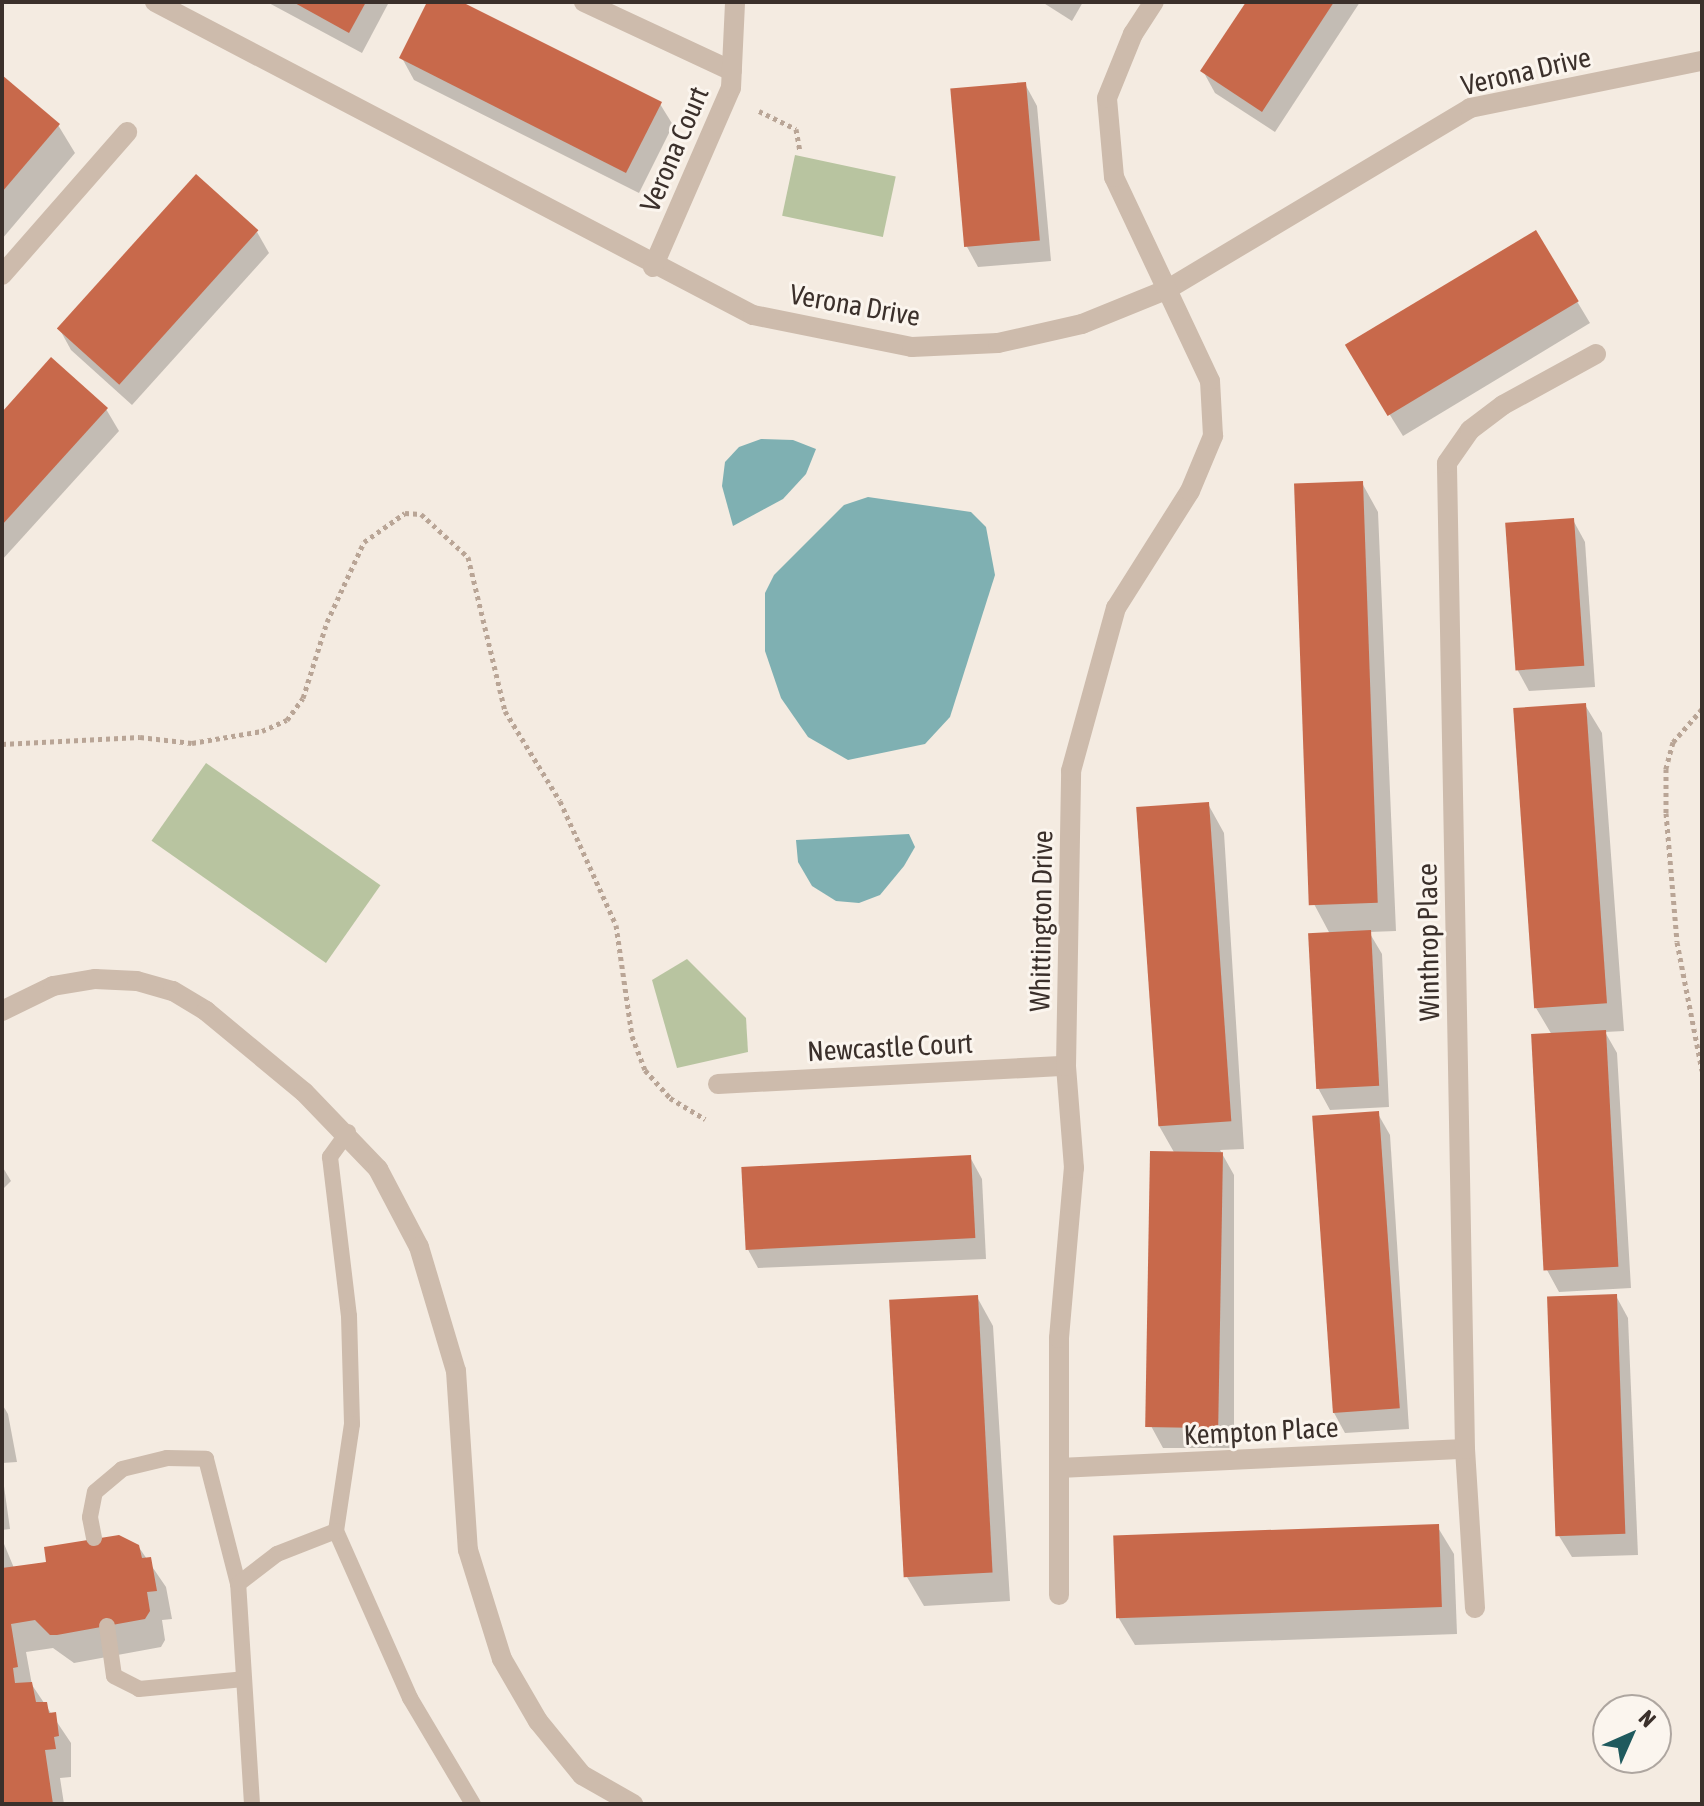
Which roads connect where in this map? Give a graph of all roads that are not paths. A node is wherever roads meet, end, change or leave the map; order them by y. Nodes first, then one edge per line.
1 (155, 2) edge
2 (584, 2) edge
3 (735, 2) edge
4 (1154, 2) edge
5 (1702, 61) edge
6 (732, 71) junction
7 (127, 132) dead end
8 (653, 267) junction
9 (2, 275) edge
10 (1168, 289) junction
11 (1596, 354) dead end
12 (2, 1011) edge
13 (1066, 1066) junction
14 (718, 1084) dead end
15 (348, 1132) junction
16 (1465, 1449) junction
17 (1059, 1468) junction
18 (336, 1531) junction
19 (94, 1538) dead end
20 (238, 1584) junction
21 (1059, 1595) dead end
22 (1475, 1608) dead end
23 (107, 1626) dead end
24 (244, 1679) junction
25 (252, 1804) edge
26 (473, 1804) edge
27 (633, 1804) edge

1 - 8 street, Verona Drive
2 - 6 street
3 - 6 street, Verona Court
4 - 10 street, Whittington Drive
5 - 10 street, Verona Drive
6 - 8 street, Verona Court
7 - 9 street
8 - 10 street, Verona Drive
10 - 13 street, Whittington Drive
11 - 16 street, Winthrop Place
12 - 15 street
13 - 14 street, Newcastle Court
13 - 17 street, Whittington Drive
15 - 18 lane
15 - 27 street
16 - 17 street, Kempton Place
16 - 22 street, Winthrop Place
17 - 21 street, Whittington Drive
18 - 20 lane
18 - 26 lane
19 - 20 lane
20 - 24 lane
23 - 24 lane
24 - 25 lane

